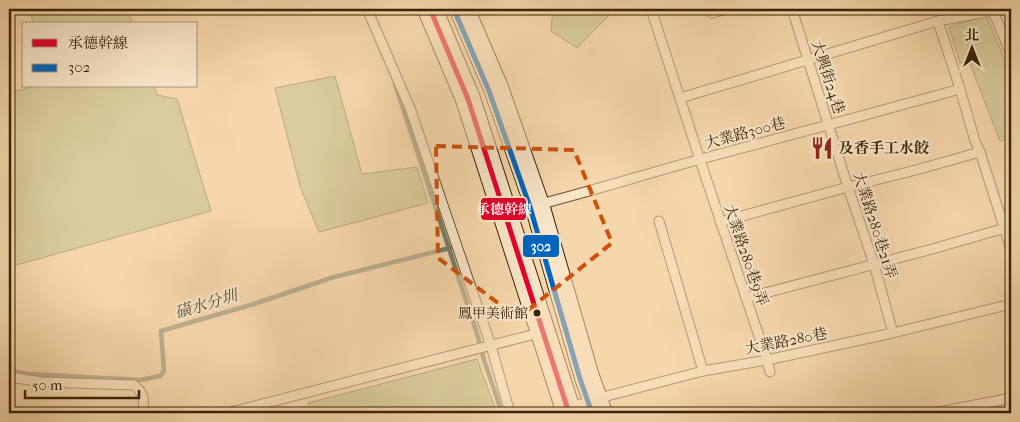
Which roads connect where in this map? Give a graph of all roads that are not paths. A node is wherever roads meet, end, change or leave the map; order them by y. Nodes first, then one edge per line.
1 (367, 9) edge
2 (430, 9) edge
3 (462, 9) edge
4 (651, 9) edge
5 (728, 9) edge
6 (792, 9) edge
7 (996, 9) edge
8 (712, 14) dead end
9 (938, 20) junction
10 (1011, 54) edge
11 (808, 60) junction
12 (960, 89) junction
13 (680, 98) junction
14 (829, 126) junction
15 (980, 152) junction
16 (700, 160) junction
17 (848, 187) junction
18 (537, 205) junction
19 (659, 221) dead end
20 (720, 222) junction
21 (1005, 228) junction
22 (1011, 249) edge
23 (874, 264) junction
24 (746, 298) junction
25 (1011, 304) edge
26 (543, 332) junction
27 (893, 333) junction
28 (491, 346) junction
29 (768, 360) junction
30 (703, 371) junction
31 (770, 372) dead end
32 (9, 377) edge
33 (1011, 398) edge
34 (598, 406) edge
35 (568, 411) edge
36 (144, 413) edge
37 (227, 413) edge
38 (510, 413) edge
39 (934, 413) edge

1 - 28 lane
2 - 26 main road
3 - 18 main road
4 - 13 lane, 大業路280巷9弄
5 - 8 lane
6 - 11 lane, 大興街24巷
7 - 9 lane
7 - 10 lane
9 - 11 lane
9 - 12 lane
11 - 13 lane
11 - 14 lane, 大興街24巷
12 - 14 lane, 大業路300巷
12 - 15 lane
13 - 16 lane, 大業路280巷9弄
14 - 16 lane, 大業路300巷
14 - 17 lane, 大業路280巷21弄
15 - 17 lane
15 - 21 lane
16 - 18 lane, 大業路300巷
16 - 20 lane, 大業路280巷9弄
17 - 20 lane
17 - 23 lane, 大業路280巷21弄
18 - 34 main road
19 - 30 lane
20 - 24 lane, 大業路280巷9弄
21 - 22 lane
21 - 23 lane
23 - 24 lane
23 - 27 lane, 大業路280巷21弄
24 - 29 lane, 大業路280巷9弄
25 - 27 lane, 大業路280巷
26 - 28 lane
26 - 35 main road
27 - 29 lane, 大業路280巷
28 - 37 lane
28 - 38 lane
29 - 30 lane, 大業路280巷
29 - 31 lane, 大業路280巷9弄
30 - 34 lane, 大業路280巷
32 - 36 lane
33 - 39 lane
34 - 35 lane, 大業路280巷

